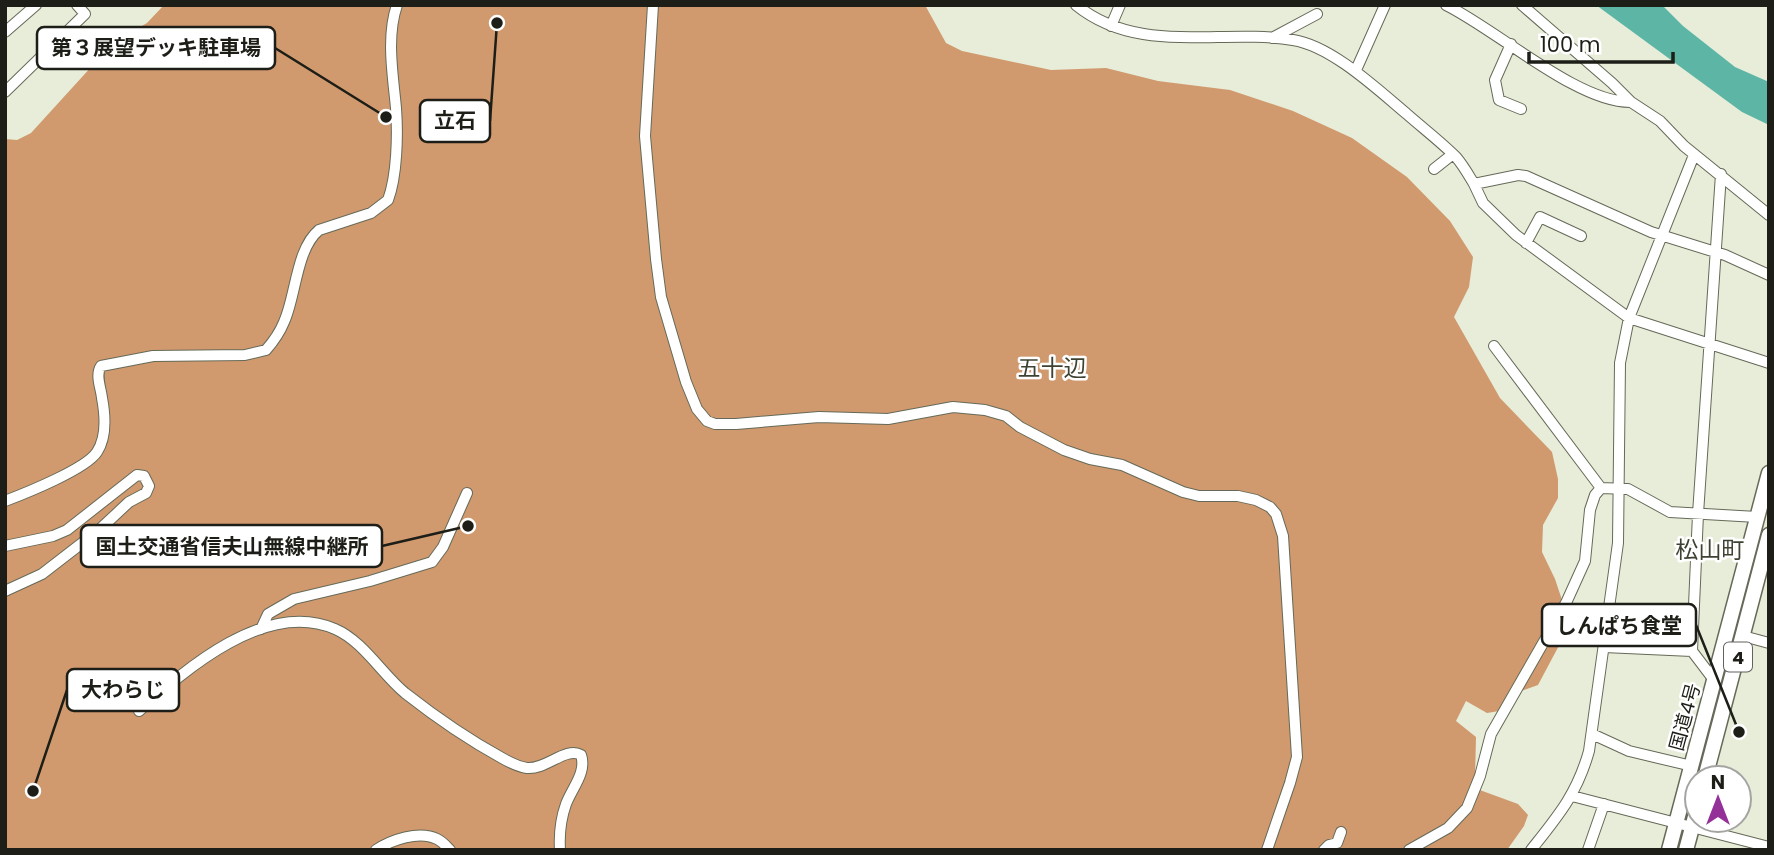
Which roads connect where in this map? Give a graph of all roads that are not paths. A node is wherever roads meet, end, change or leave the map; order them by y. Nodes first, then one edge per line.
1 (36, 5) edge
2 (78, 5) edge
3 (397, 5) edge
4 (653, 5) edge
5 (1076, 5) edge
6 (1121, 5) edge
7 (1385, 5) edge
8 (1446, 5) edge
9 (1521, 5) edge
10 (1317, 14) dead end
11 (1111, 26) junction
12 (5, 32) edge
13 (1271, 38) junction
14 (1511, 44) junction
15 (1356, 70) junction
16 (5, 92) edge
17 (1631, 102) junction
18 (1521, 108) dead end
19 (1453, 154) junction
20 (1695, 155) junction
21 (1434, 169) dead end
22 (1721, 174) junction
23 (1474, 184) junction
24 (1769, 215) edge
25 (1581, 236) dead end
26 (1663, 236) junction
27 (1526, 243) junction
28 (1714, 253) junction
29 (1769, 275) edge
30 (1629, 318) junction
31 (1709, 345) junction
32 (1494, 346) dead end
33 (1769, 363) edge
34 (1769, 473) edge
35 (1601, 488) junction
36 (1619, 488) junction
37 (467, 493) dead end
38 (5, 501) edge
39 (1698, 514) junction
40 (1757, 517) junction
41 (1769, 535) edge
42 (5, 546) edge
43 (5, 591) edge
44 (261, 629) junction
45 (1743, 636) junction
46 (1769, 643) edge
47 (1604, 647) junction
48 (1692, 651) junction
49 (1714, 680) junction
50 (139, 711) dead end
51 (1592, 734) junction
52 (1684, 764) edge
53 (1693, 764) edge
54 (1709, 764) edge
55 (1572, 796) junction
56 (1683, 798) edge
57 (1605, 804) junction
58 (1676, 823) junction
59 (1683, 825) edge
60 (1341, 832) dead end
61 (1716, 834) edge
62 (1340, 846) edge
63 (1769, 847) edge
64 (376, 850) edge
65 (450, 850) edge
66 (560, 850) edge
67 (1267, 850) edge
68 (1324, 850) edge
69 (1409, 850) edge
70 (1531, 850) edge
71 (1588, 850) edge
72 (1669, 850) edge

1 - 12 street
2 - 16 street
3 - 38 street
4 - 67 street
5 - 11 street
6 - 11 street
7 - 15 street
8 - 14 street
9 - 17 street
10 - 13 street
11 - 13 street
13 - 15 street
14 - 17 street
14 - 18 street
15 - 19 street
17 - 20 street
19 - 21 street
19 - 23 street
20 - 22 street
20 - 26 street
22 - 24 street
22 - 28 street
23 - 26 street
23 - 27 street
25 - 27 street
26 - 28 street
26 - 30 street
27 - 30 street
28 - 29 street
28 - 31 street
30 - 31 street
30 - 36 street
31 - 33 street
31 - 39 street
32 - 35 street
34 - 40 highway, 国道4号 / 4
35 - 36 street
35 - 69 street
36 - 39 street
36 - 47 street
37 - 44 street
39 - 40 street
39 - 48 street
40 - 49 highway, 国道4号 / 4
41 - 45 highway, 国道4号 / 4
42 - 43 street
44 - 50 street
44 - 66 street
45 - 46 street
45 - 54 highway, 国道4号 / 4
47 - 48 street
47 - 51 street
48 - 49 street
49 - 53 highway, 国道4号 / 4
51 - 52 street
51 - 55 street
55 - 57 street
55 - 70 street
56 - 58 highway, 国道4号 / 4
57 - 58 street
57 - 71 street
58 - 59 street
58 - 72 highway, 国道4号 / 4
60 - 62 street
61 - 63 street
62 - 68 street
64 - 65 street

